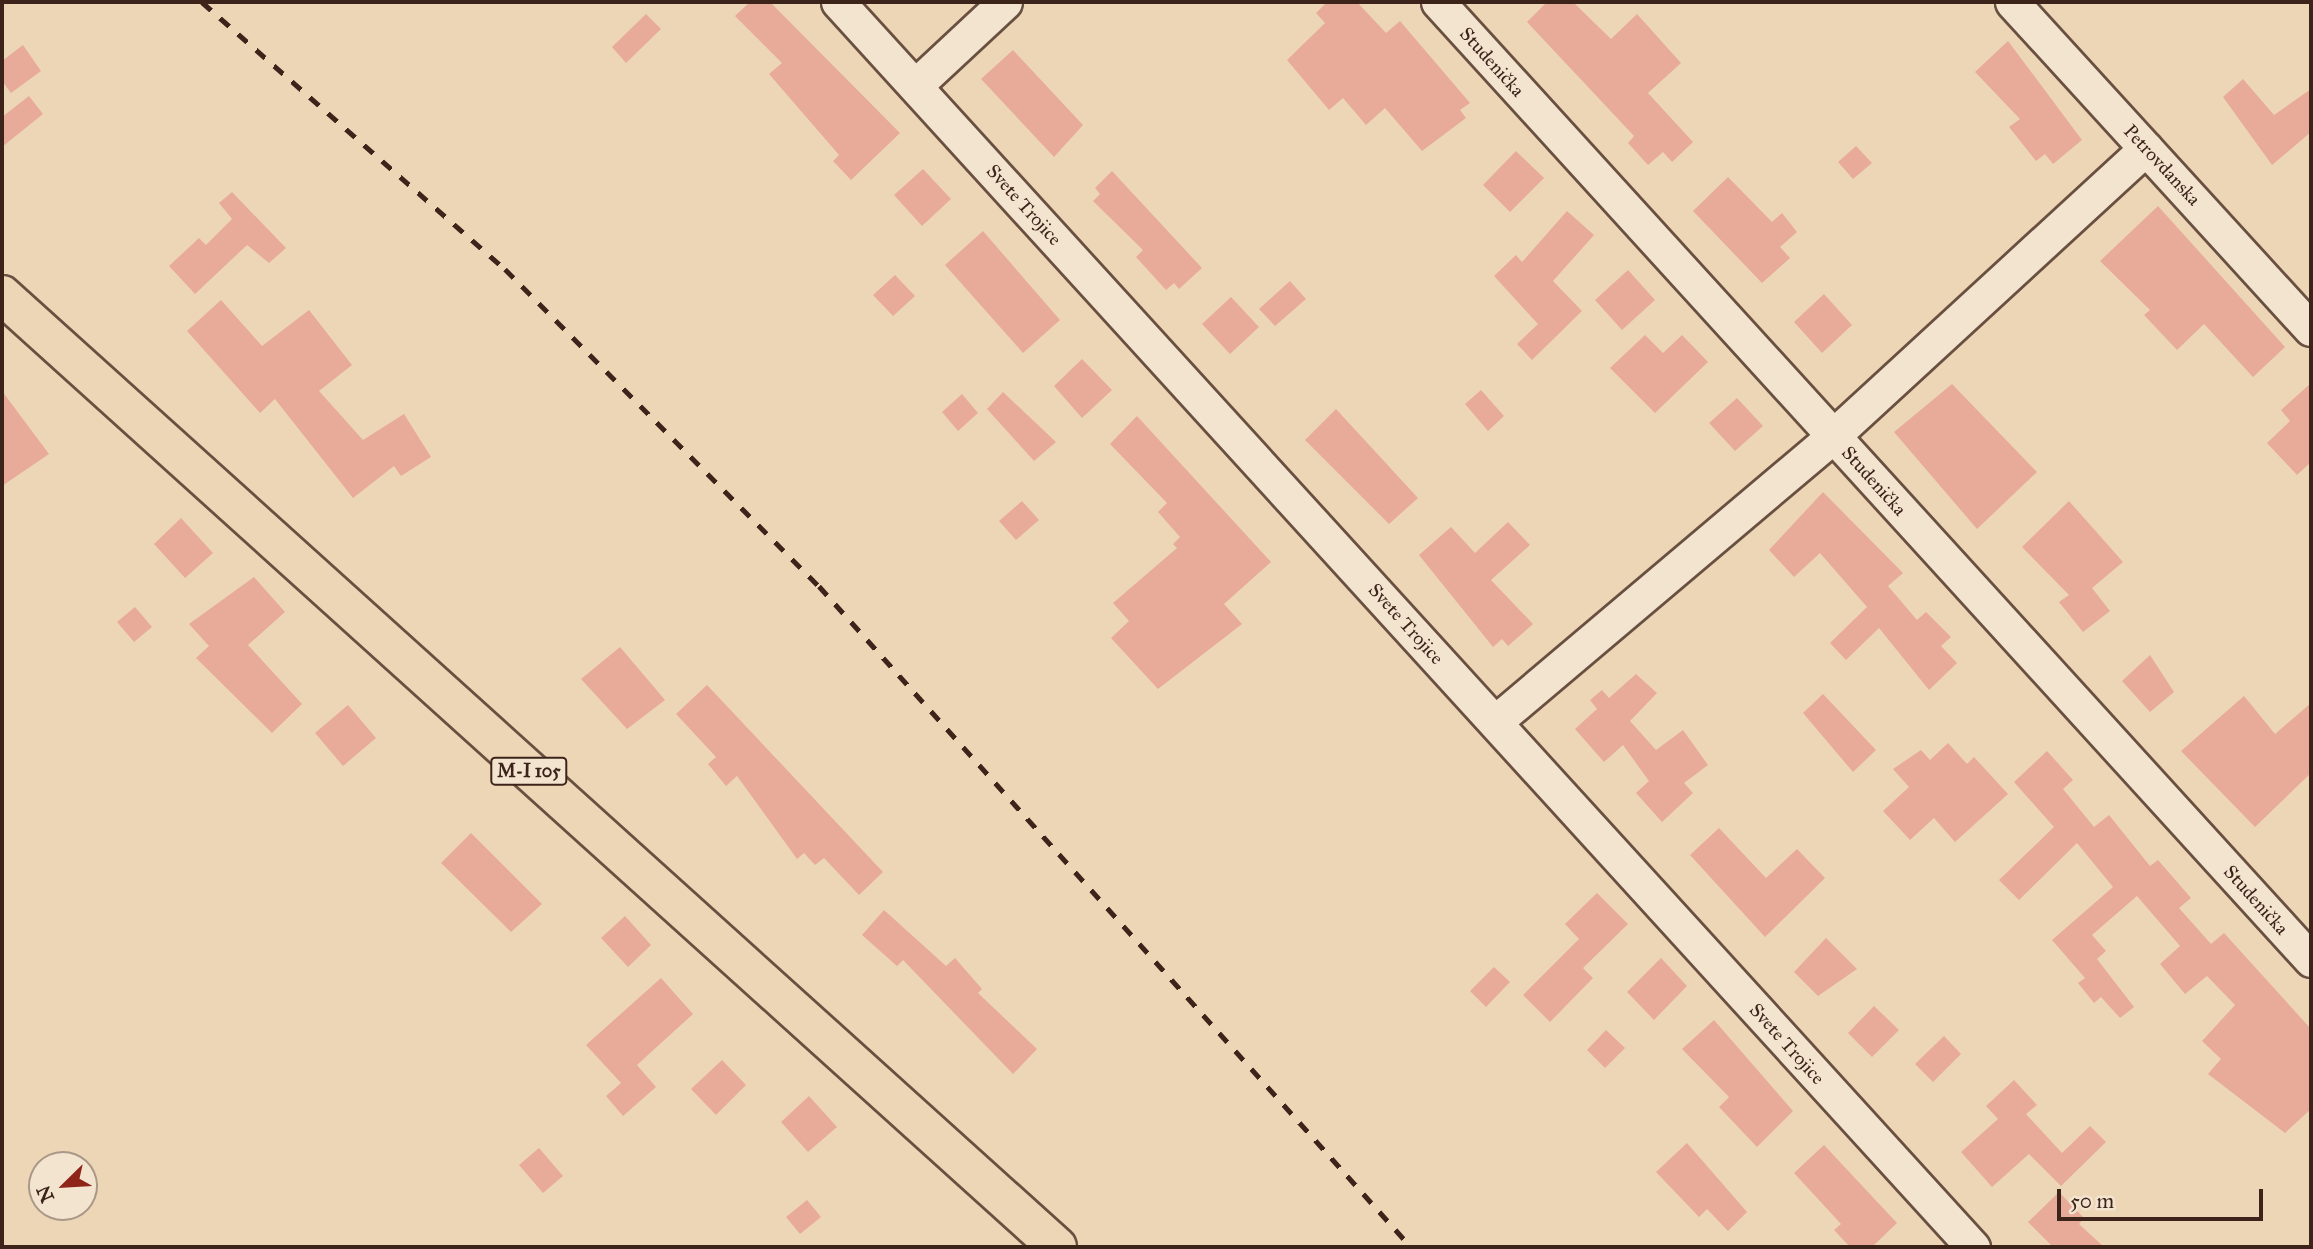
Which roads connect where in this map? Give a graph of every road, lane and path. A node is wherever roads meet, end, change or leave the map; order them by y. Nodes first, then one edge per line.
1 (838, 2) edge
2 (1004, 2) edge
3 (1438, 2) edge
4 (2012, 2) edge
5 (915, 86) junction
6 (2146, 148) junction
7 (2, 295) edge
8 (2311, 329) edge
9 (1833, 436) junction
10 (1495, 722) junction
11 (2311, 960) edge
12 (1057, 1247) edge
13 (1973, 1247) edge

1 - 5 street, Svete Trojice
2 - 5 street
3 - 9 street, Studenička
4 - 6 street, Petrovdanska
5 - 10 street, Svete Trojice
6 - 8 street, Petrovdanska
6 - 9 street
7 - 12 main road, M-I 105
9 - 10 street
9 - 11 street, Studenička
10 - 13 street, Svete Trojice

